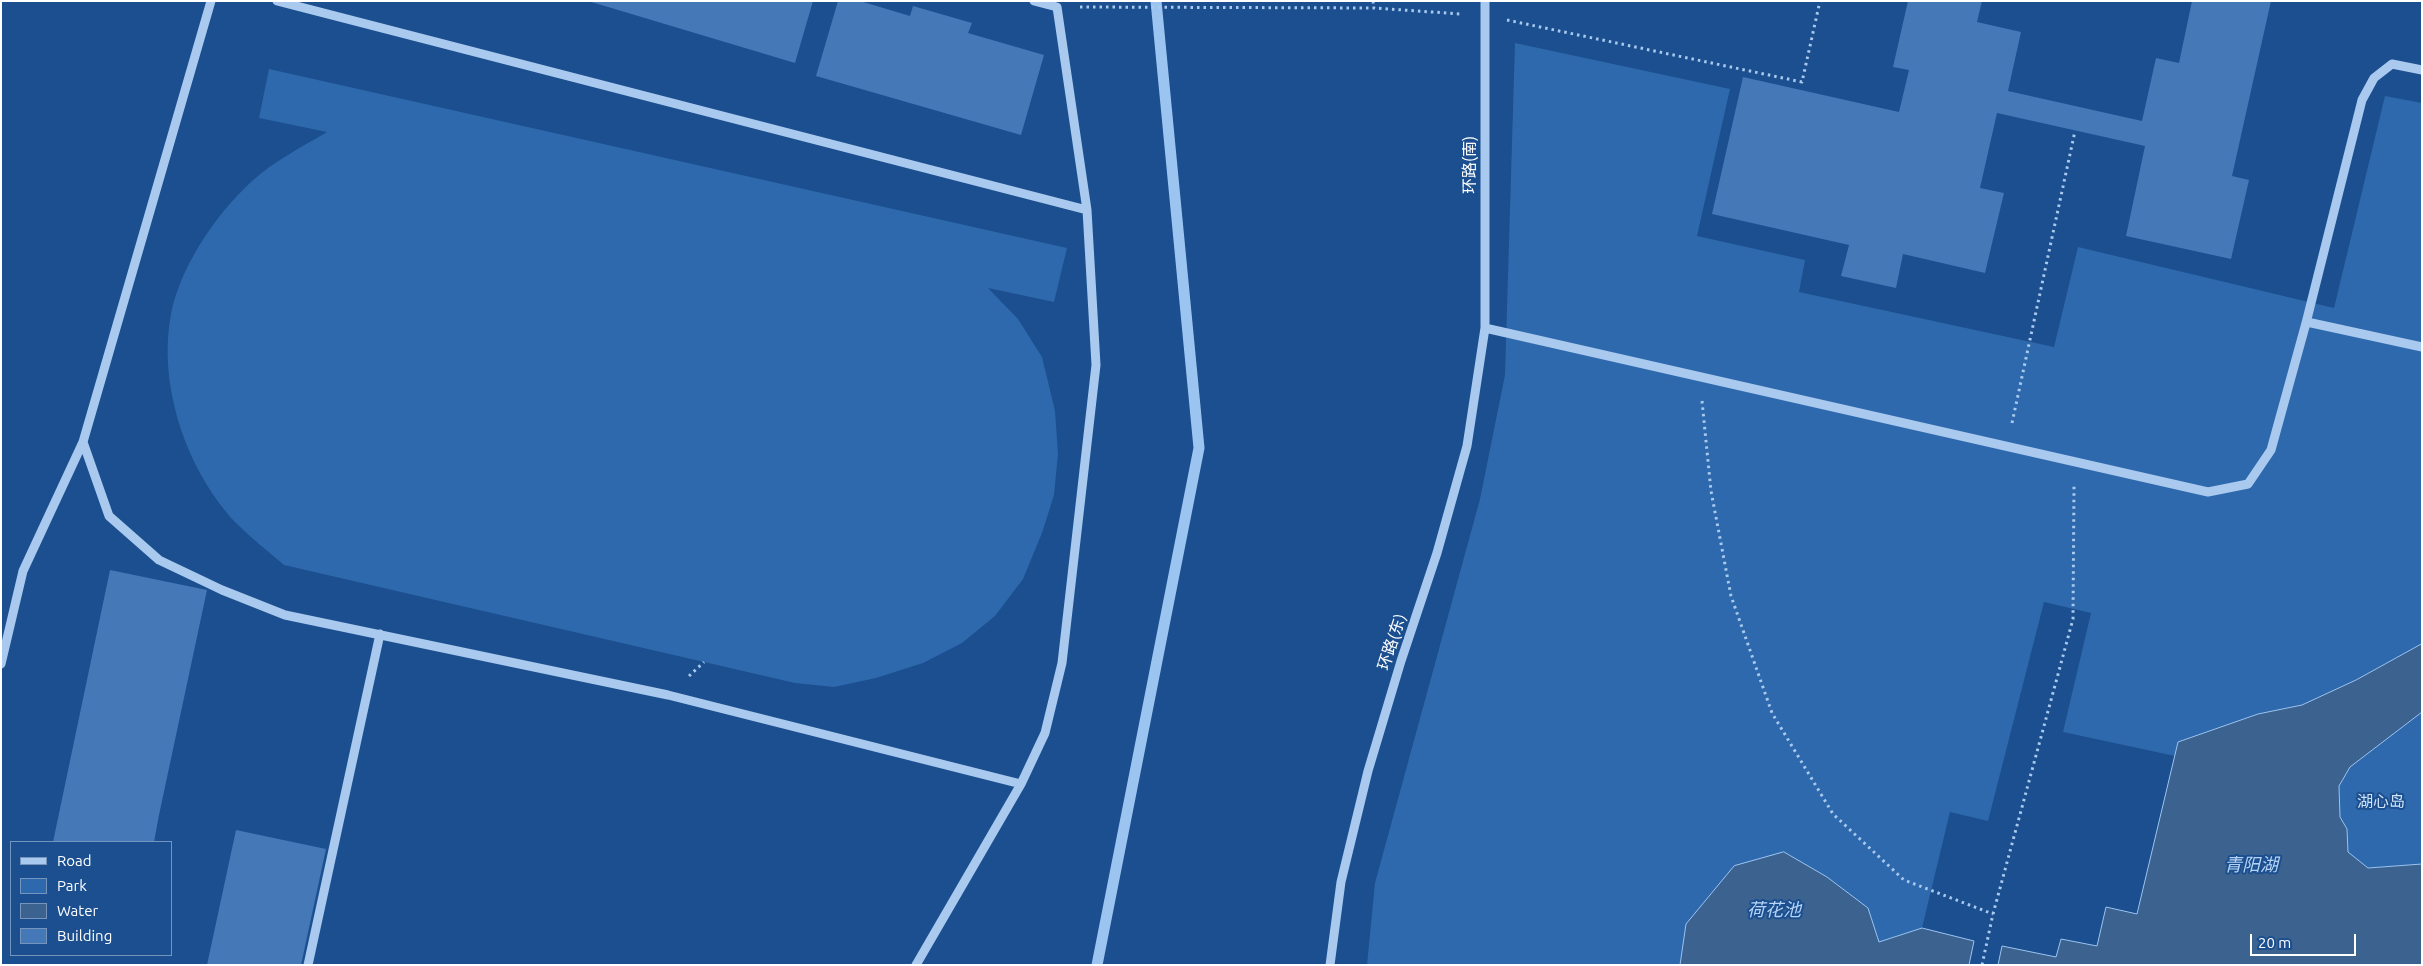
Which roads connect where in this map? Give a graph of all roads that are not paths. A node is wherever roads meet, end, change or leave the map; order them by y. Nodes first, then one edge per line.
1 (211, 1) edge
2 (277, 1) edge
3 (1034, 1) edge
4 (1485, 1) edge
5 (2422, 70) edge
6 (1087, 210) junction
7 (2307, 322) junction
8 (1484, 328) junction
9 (2422, 347) edge
10 (83, 442) junction
11 (380, 634) junction
12 (1, 664) edge
13 (1021, 784) junction
14 (308, 965) edge
15 (916, 965) edge
16 (1330, 965) edge

1 - 10 street
2 - 6 street
3 - 6 street
4 - 8 street, 环路(南)
5 - 7 street
6 - 13 street
7 - 8 street
7 - 9 street
8 - 16 street, 环路(东)
10 - 11 street
10 - 12 street
11 - 13 street
11 - 14 street
13 - 15 street

